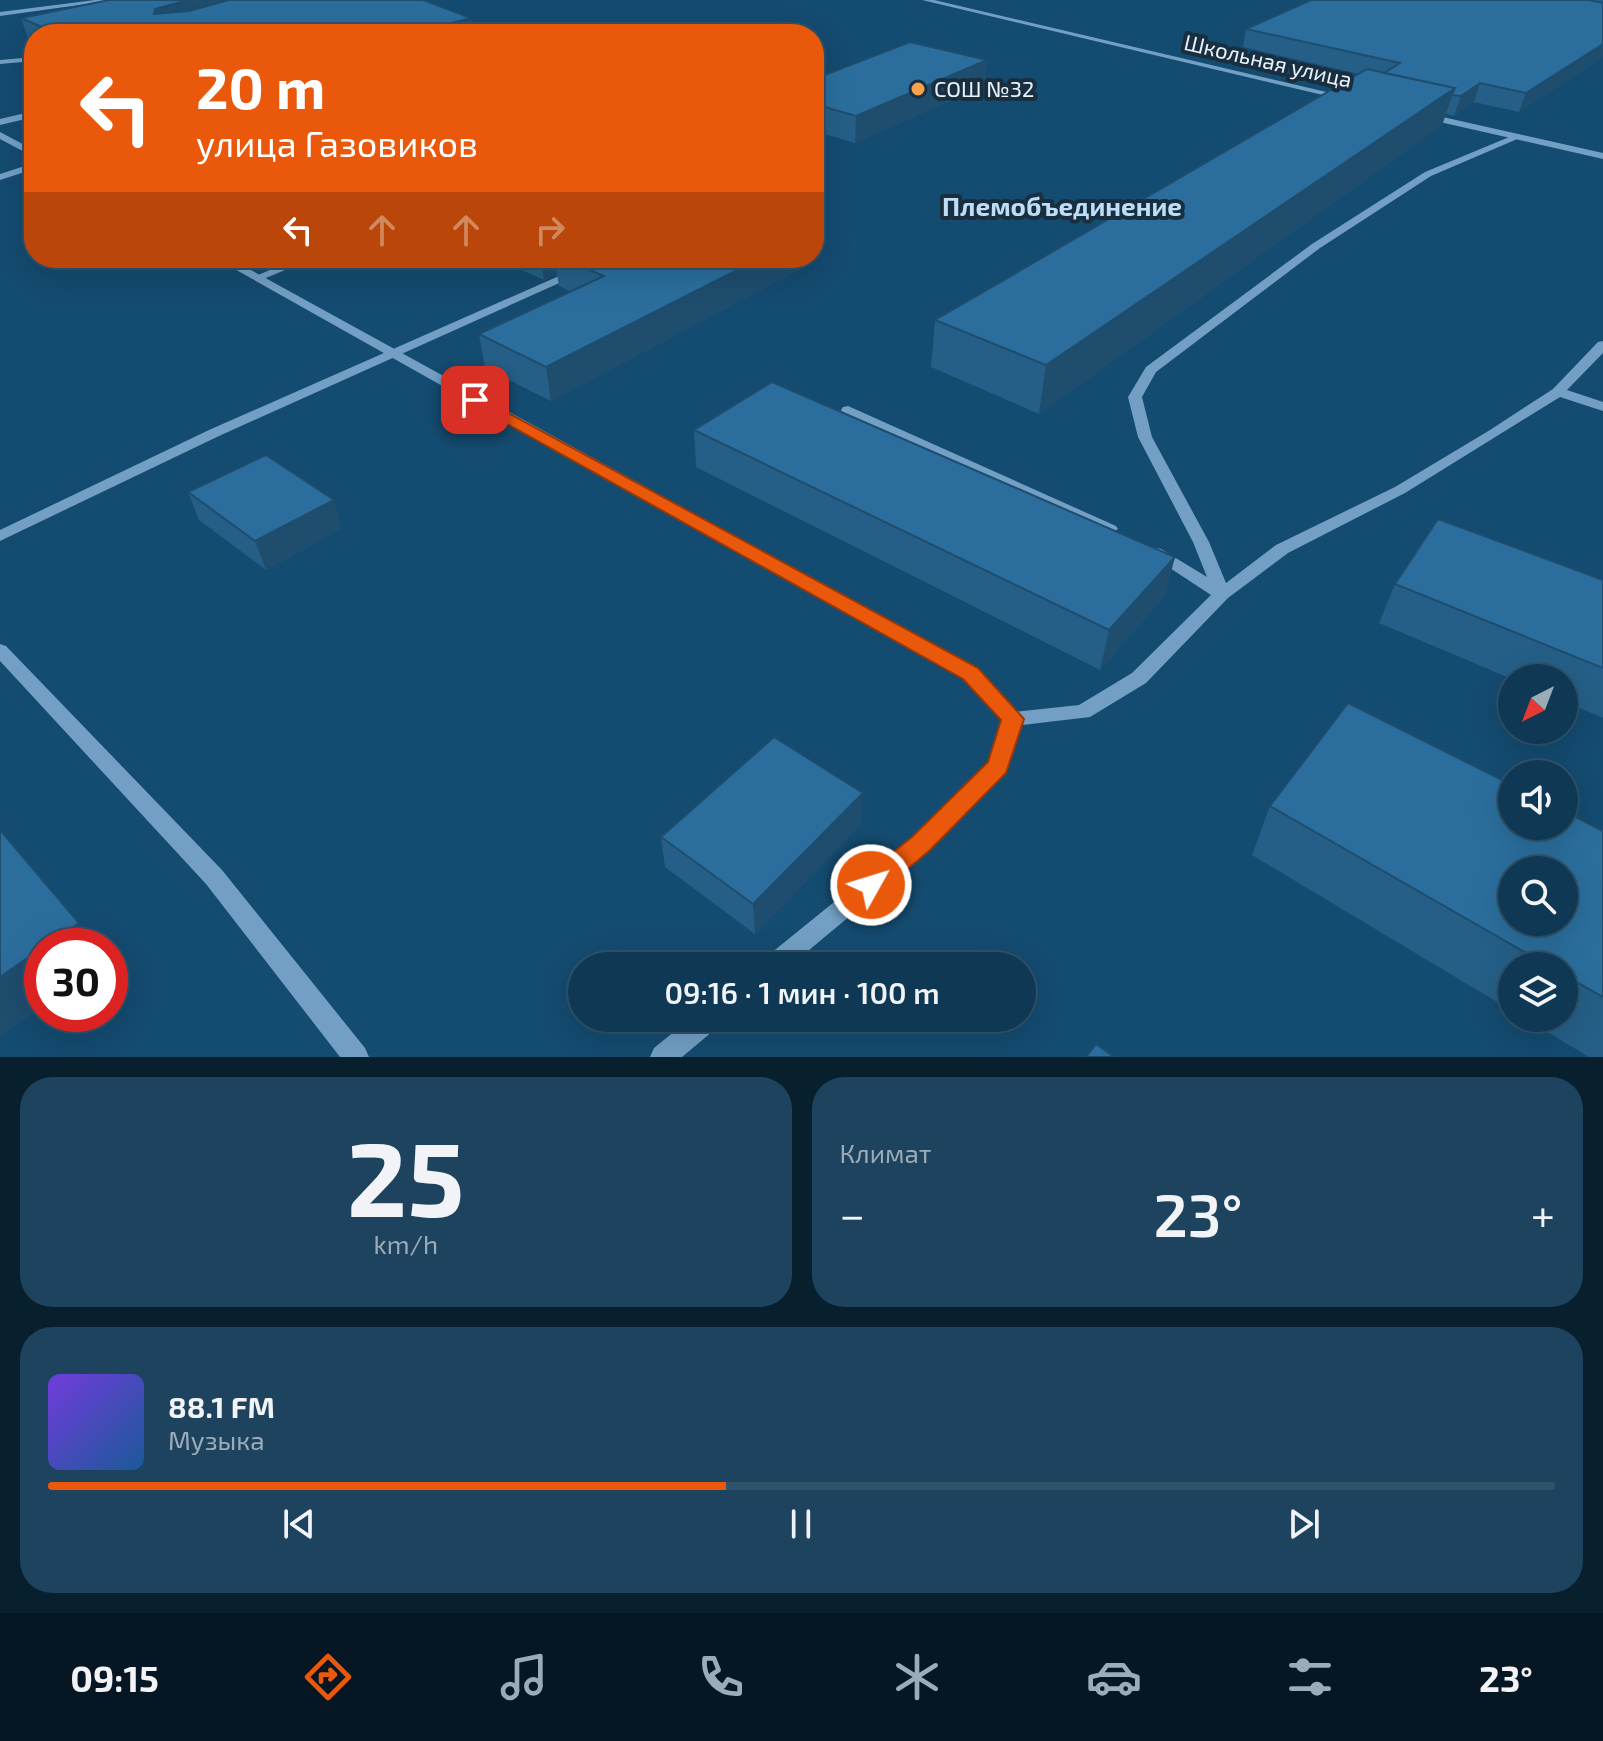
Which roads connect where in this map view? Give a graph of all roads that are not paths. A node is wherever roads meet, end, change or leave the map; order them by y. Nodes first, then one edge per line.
1 (112, 0) edge
2 (925, 0) edge
3 (0, 14) edge
4 (24, 60) edge
5 (0, 62) edge
6 (1353, 99) edge
7 (1413, 113) edge
8 (24, 116) edge
9 (0, 122) edge
10 (0, 135) edge
11 (1517, 137) junction
12 (24, 148) edge
13 (1603, 156) edge
14 (24, 169) edge
15 (0, 177) edge
16 (239, 268) edge
17 (282, 268) edge
18 (586, 268) edge
19 (257, 278) junction
20 (1603, 345) edge
21 (393, 354) junction
22 (1558, 392) junction
23 (1603, 407) edge
24 (848, 410) dead end
25 (1121, 534) edge
26 (0, 536) edge
27 (1148, 549) edge
28 (1222, 594) junction
29 (0, 650) edge
30 (1013, 719) junction
31 (790, 952) edge
32 (693, 1032) edge
33 (356, 1057) edge
34 (663, 1057) edge

1 - 3 street
2 - 6 street, Школьная улица
4 - 5 street
7 - 11 street
8 - 9 street
10 - 12 street
11 - 13 street
11 - 28 street
14 - 15 street
16 - 19 street
17 - 19 street
18 - 21 street
19 - 21 street
20 - 22 street
21 - 26 street
21 - 30 street
22 - 23 street
22 - 28 street
24 - 25 street
27 - 28 street
28 - 30 street
29 - 33 street
30 - 31 street
32 - 34 street

